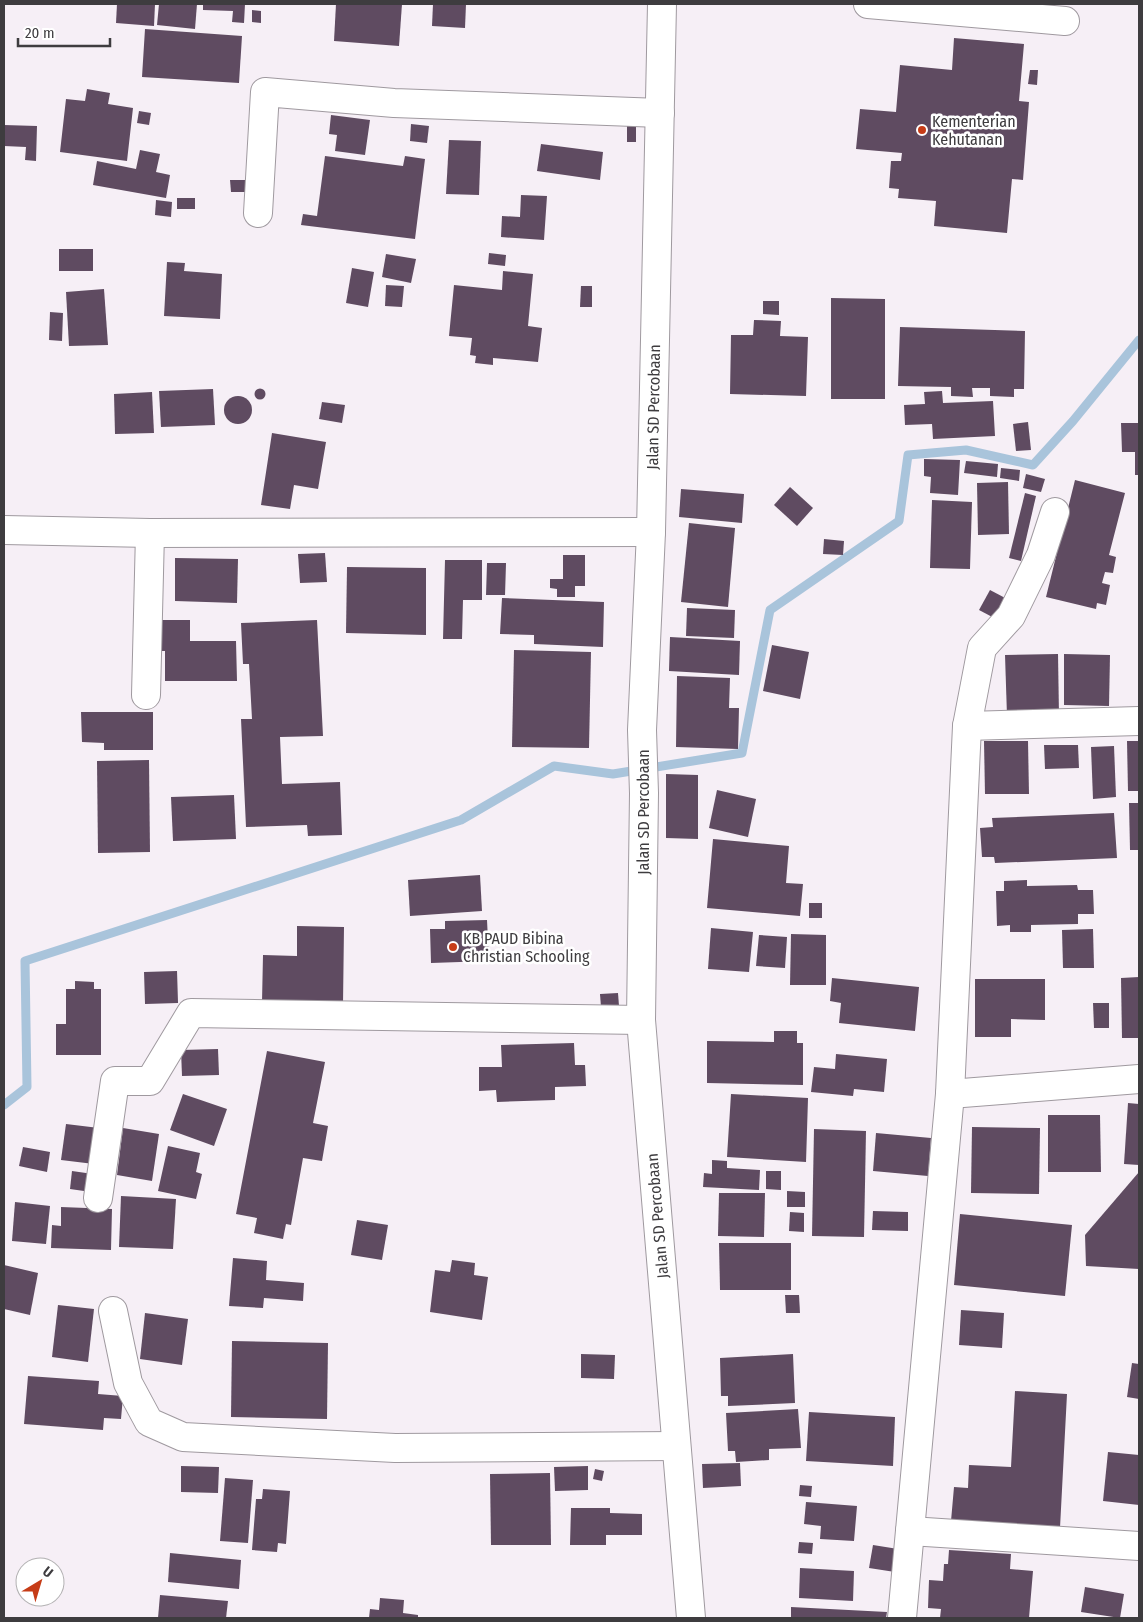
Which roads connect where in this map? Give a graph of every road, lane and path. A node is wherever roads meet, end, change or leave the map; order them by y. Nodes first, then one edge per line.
1 (662, 4) edge
2 (868, 4) edge
3 (1065, 22) dead end
4 (660, 113) junction
5 (258, 213) dead end
6 (1055, 512) dead end
7 (4, 530) edge
8 (651, 532) junction
9 (150, 533) junction
10 (146, 695) dead end
11 (1139, 722) edge
12 (967, 726) junction
13 (641, 1020) junction
14 (1139, 1079) edge
15 (950, 1094) junction
16 (98, 1198) dead end
17 (113, 1311) dead end
18 (676, 1446) junction
19 (910, 1531) junction
20 (1139, 1546) edge
21 (691, 1618) edge
22 (902, 1618) edge

1 - 4 street, Jalan SD Percobaan
2 - 3 street
4 - 5 street
4 - 8 street, Jalan SD Percobaan
6 - 12 street
7 - 9 street
8 - 9 street
8 - 13 street, Jalan SD Percobaan
9 - 10 street
11 - 12 street
12 - 15 street
13 - 16 street
13 - 18 street, Jalan SD Percobaan
14 - 15 street
15 - 19 street
17 - 18 street
18 - 21 street, Jalan SD Percobaan
19 - 20 street
19 - 22 street

